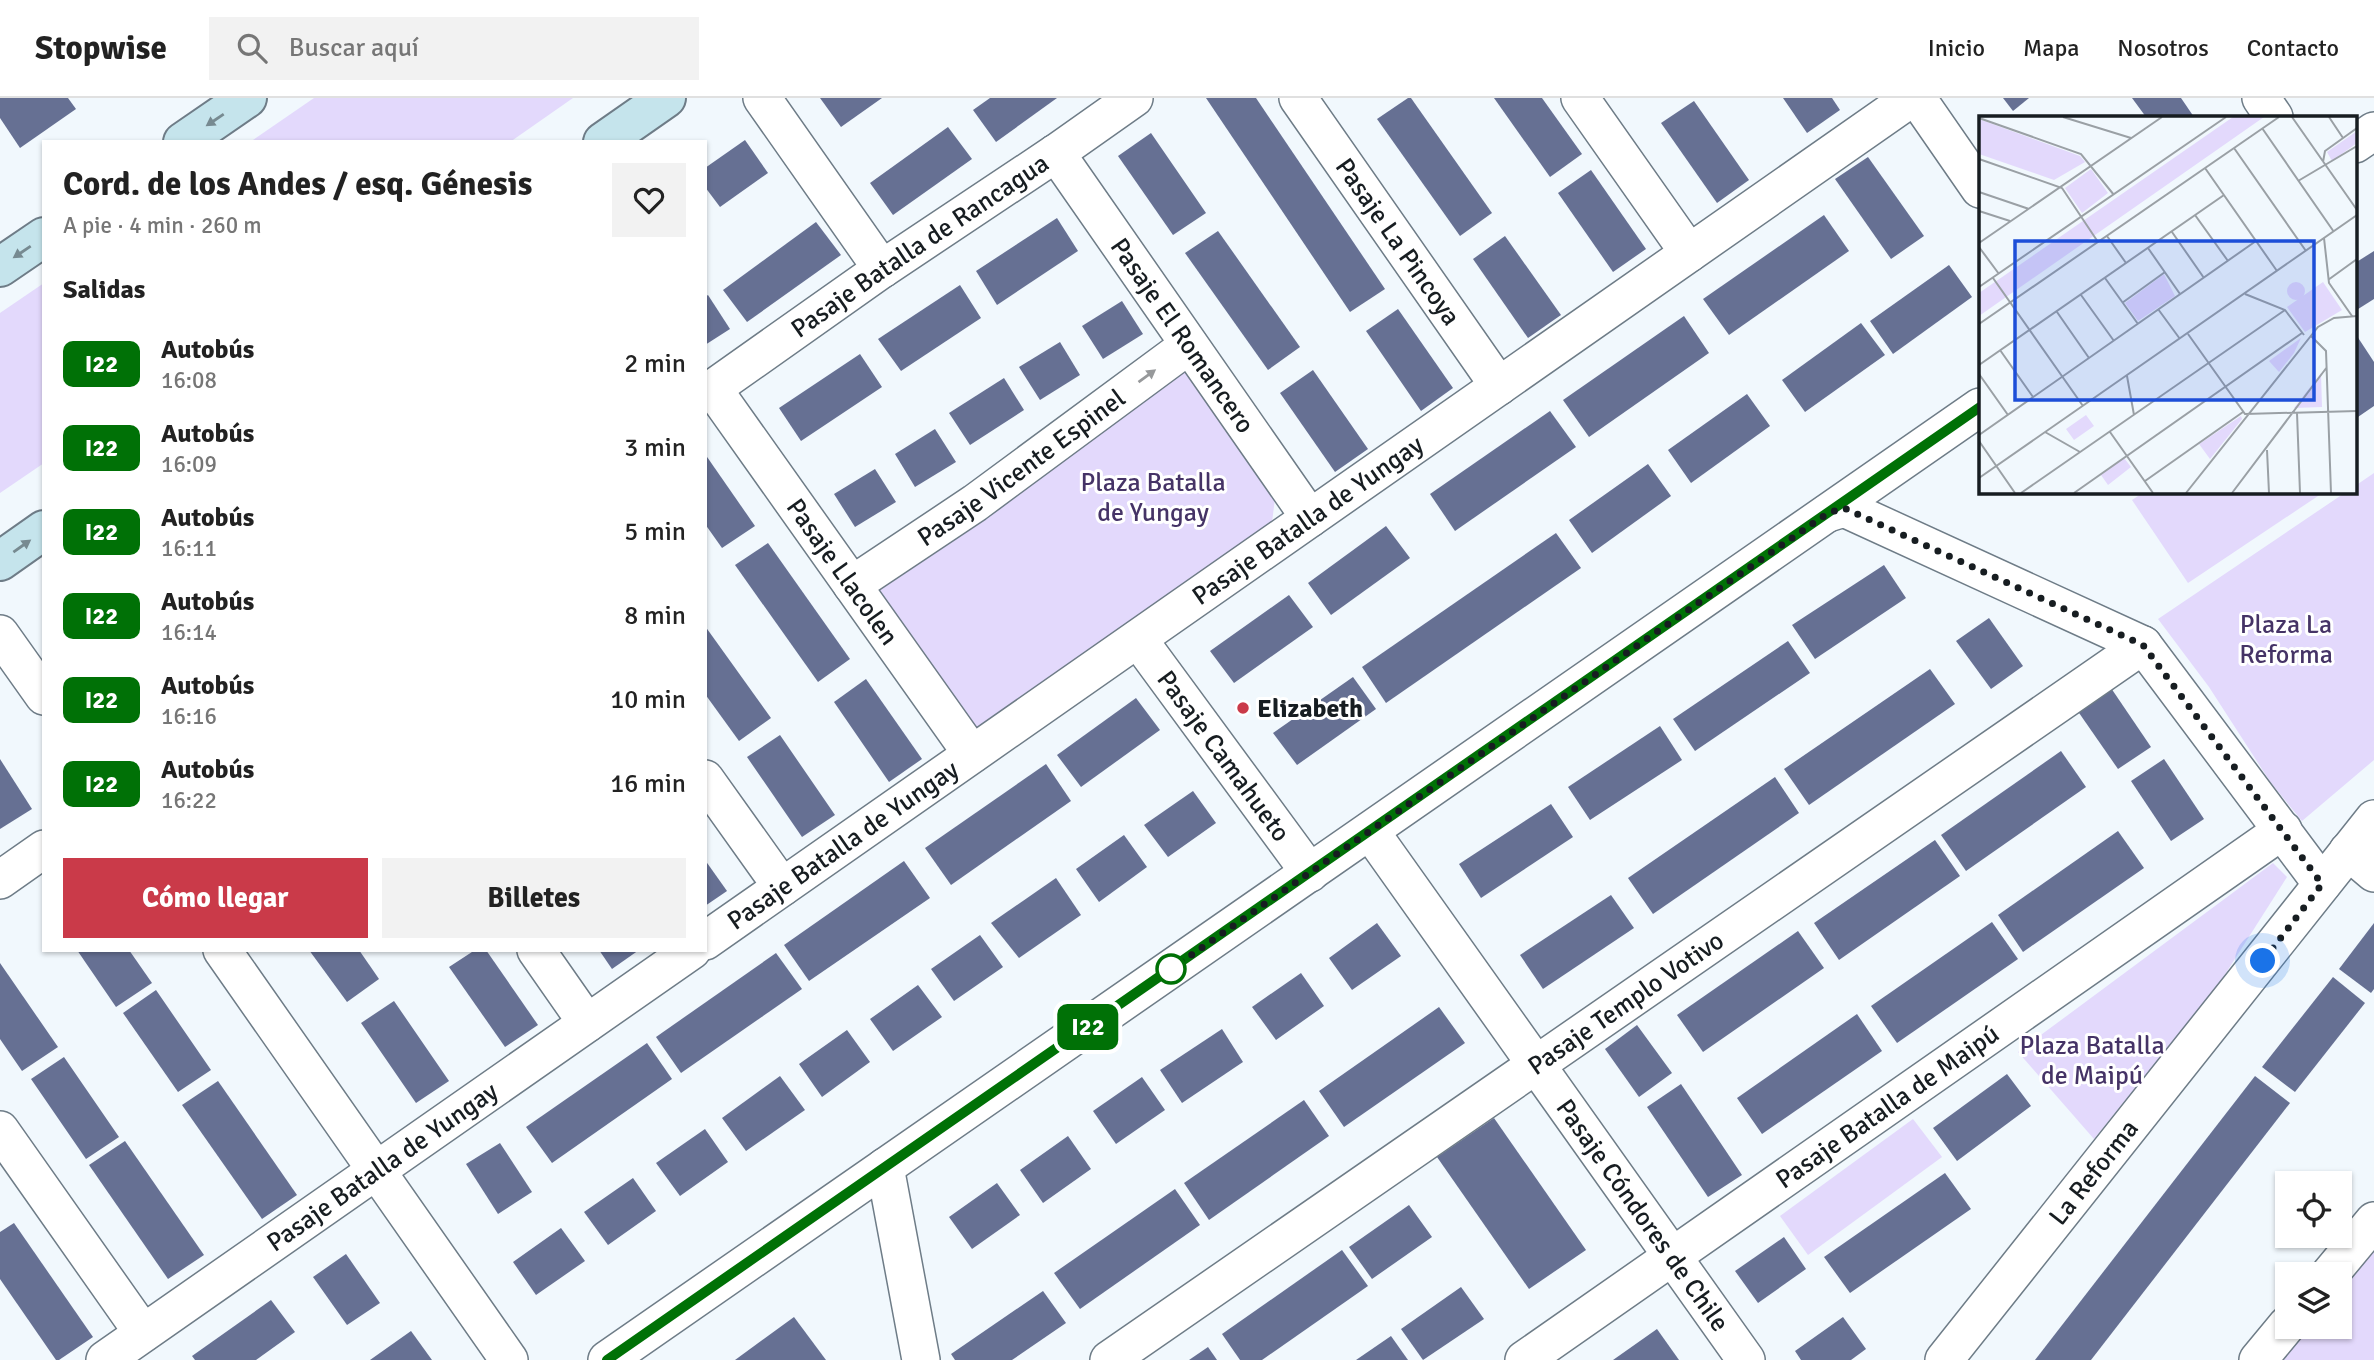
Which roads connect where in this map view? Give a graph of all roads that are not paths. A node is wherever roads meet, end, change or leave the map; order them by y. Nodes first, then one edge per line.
1 (247, 98) edge
2 (762, 98) edge
3 (1134, 98) edge
4 (1298, 98) edge
5 (1580, 98) edge
6 (1911, 98) edge
7 (1917, 98) edge
8 (2261, 98) edge
9 (661, 99) edge
10 (2273, 116) edge
11 (2374, 131) edge
12 (186, 140) edge
13 (606, 140) edge
14 (2356, 144) edge
15 (1056, 153) junction
16 (1979, 188) edge
17 (42, 238) edge
18 (1689, 253) junction
19 (0, 267) edge
20 (882, 269) junction
21 (1189, 345) junction
22 (1499, 386) junction
23 (709, 391) edge
24 (1979, 408) edge
25 (1828, 513) junction
26 (1310, 518) junction
27 (42, 531) edge
28 (0, 561) edge
29 (852, 585) junction
30 (0, 634) edge
31 (1138, 639) junction
32 (2143, 645) junction
33 (42, 693) edge
34 (972, 754) junction
35 (707, 782) edge
36 (2374, 819) edge
37 (2283, 830) junction
38 (1370, 831) junction
39 (42, 850) edge
40 (2361, 862) edge
41 (1310, 873) junction
42 (0, 880) edge
43 (2322, 884) junction
44 (782, 887) junction
45 (707, 940) edge
46 (223, 952) edge
47 (537, 952) edge
48 (689, 952) edge
49 (587, 1023) junction
50 (1535, 1064) junction
51 (0, 1130) edge
52 (885, 1167) junction
53 (376, 1171) junction
54 (2374, 1221) edge
55 (1672, 1257) junction
56 (2340, 1262) edge
57 (143, 1333) junction
58 (2275, 1339) edge
59 (105, 1360) edge
60 (509, 1360) edge
61 (607, 1360) edge
62 (921, 1360) edge
63 (1110, 1360) edge
64 (1524, 1360) edge
65 (1746, 1360) edge
66 (1944, 1360) edge
67 (2258, 1360) edge

1 -> 12 street
2 - 20 street
3 - 15 street, Pasaje Batalla de Rancagua
4 - 22 street, Pasaje La Pincoya
5 - 18 street
6 - 18 street, Pasaje Batalla de Yungay
7 - 16 street
8 - 10 street
9 - 13 street
11 - 14 street
15 - 20 street, Pasaje Batalla de Rancagua
15 - 21 street, Pasaje El Romancero
17 -> 19 street
18 - 22 street, Pasaje Batalla de Yungay
20 - 23 street, Pasaje Batalla de Rancagua
21 - 26 street, Pasaje El Romancero
29 -> 21 street, Pasaje Vicente Espinel
22 - 26 street, Pasaje Batalla de Yungay
23 - 29 street, Pasaje Llacolen
24 - 25 street
25 - 32 street
25 - 38 street
26 - 31 street, Pasaje Batalla de Yungay
28 -> 27 street
29 - 34 street, Pasaje Llacolen
30 - 33 street
31 - 34 street, Pasaje Batalla de Yungay
31 - 41 street, Pasaje Camahueto
32 - 37 street
32 - 50 street, Pasaje Templo Votivo
34 - 44 street, Pasaje Batalla de Yungay
35 - 44 street
36 - 40 street, La Reforma
37 - 43 street
37 - 55 street, Pasaje Batalla de Maipú
38 - 41 street
38 - 50 street, Pasaje Cóndores de Chile
39 - 42 street
40 - 43 street, La Reforma
41 - 52 street
43 - 66 street, La Reforma
44 - 45 street, Pasaje Batalla de Yungay
46 - 53 street
47 - 49 street
48 - 49 street, Pasaje Batalla de Yungay
49 - 53 street, Pasaje Batalla de Yungay
50 - 55 street, Pasaje Cóndores de Chile
50 - 63 street, Pasaje Templo Votivo
51 - 57 street
52 - 61 street
52 - 62 street
53 - 57 street, Pasaje Batalla de Yungay
53 - 60 street
54 - 56 street
55 - 64 street, Pasaje Batalla de Maipú
55 - 65 street, Pasaje Cóndores de Chile
57 - 59 street, Pasaje Batalla de Yungay
58 - 67 street

